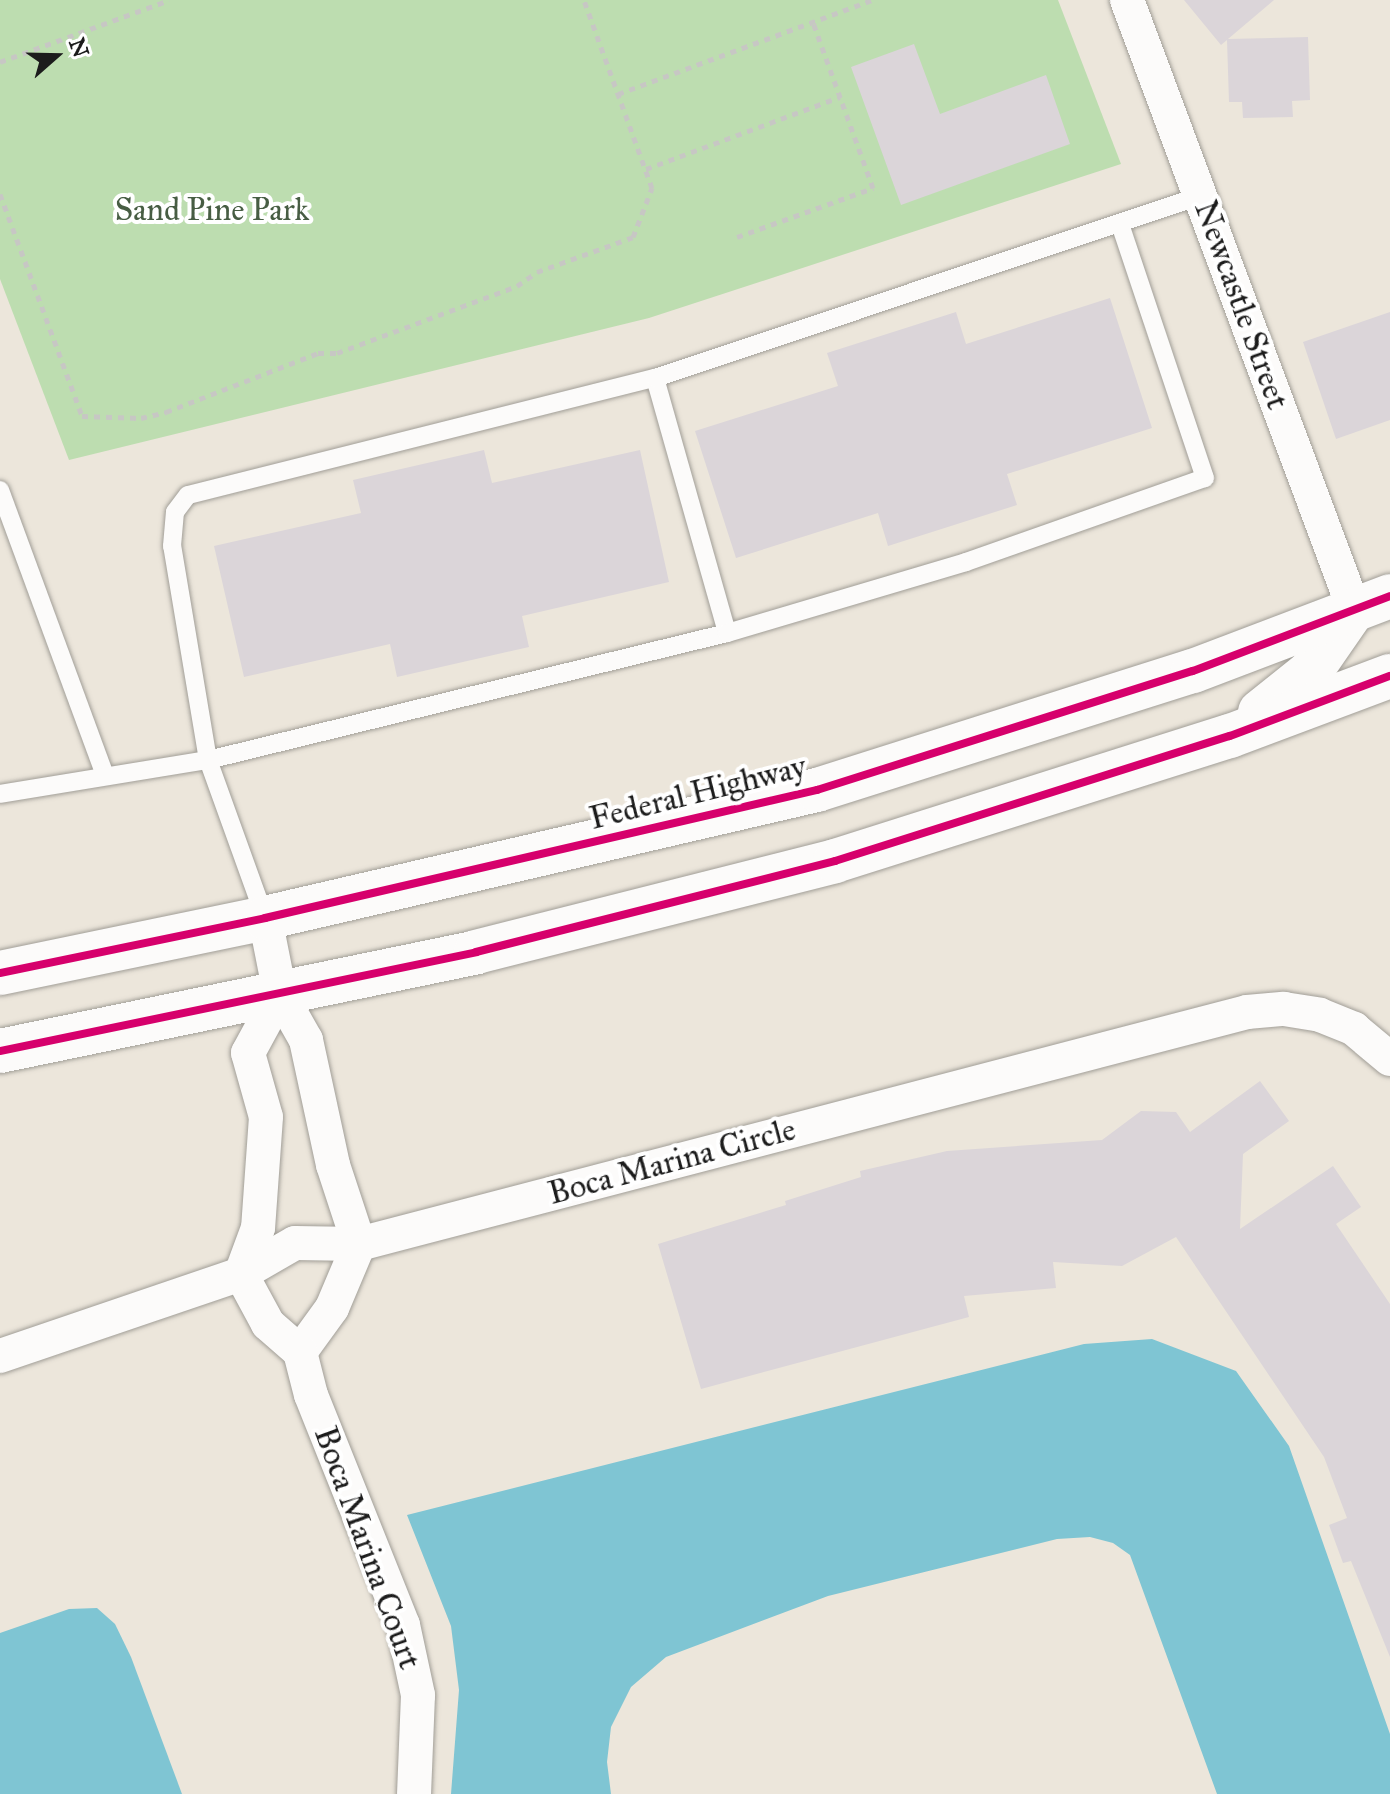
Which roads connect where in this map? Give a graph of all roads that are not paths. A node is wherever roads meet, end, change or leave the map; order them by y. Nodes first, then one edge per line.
1 (1127, 0) edge
2 (1200, 196) junction
3 (1120, 224) junction
4 (655, 378) junction
5 (0, 490) edge
6 (1372, 603) edge
7 (727, 633) junction
8 (1385, 670) edge
9 (1230, 736) junction
10 (208, 760) junction
11 (105, 775) junction
12 (0, 794) edge
13 (265, 918) junction
14 (0, 973) edge
15 (280, 994) junction
16 (0, 1051) edge
17 (1390, 1059) edge
18 (359, 1244) junction
19 (241, 1274) junction
20 (300, 1352) junction
21 (0, 1356) edge
22 (414, 1794) edge

1 - 2 street, Newcastle Street
2 - 3 lane
2 - 6 street, Newcastle Street
3 - 4 lane
3 - 7 lane
4 - 7 lane
4 - 10 lane
5 - 11 lane
6 - 9 main road
6 - 13 main road, Federal Highway
7 - 10 lane
8 - 9 main road
9 - 15 main road
10 - 11 lane
10 - 13 lane
11 - 12 lane
13 - 14 main road, Federal Highway
13 - 15 street
15 - 16 main road
15 - 18 street
15 - 19 street
17 - 18 street, Boca Marina Circle
18 - 19 street, Boca Marina Circle
18 - 20 street
19 - 20 street, Boca Marina Court
19 - 21 street, Boca Marina Circle
20 - 22 street, Boca Marina Court

